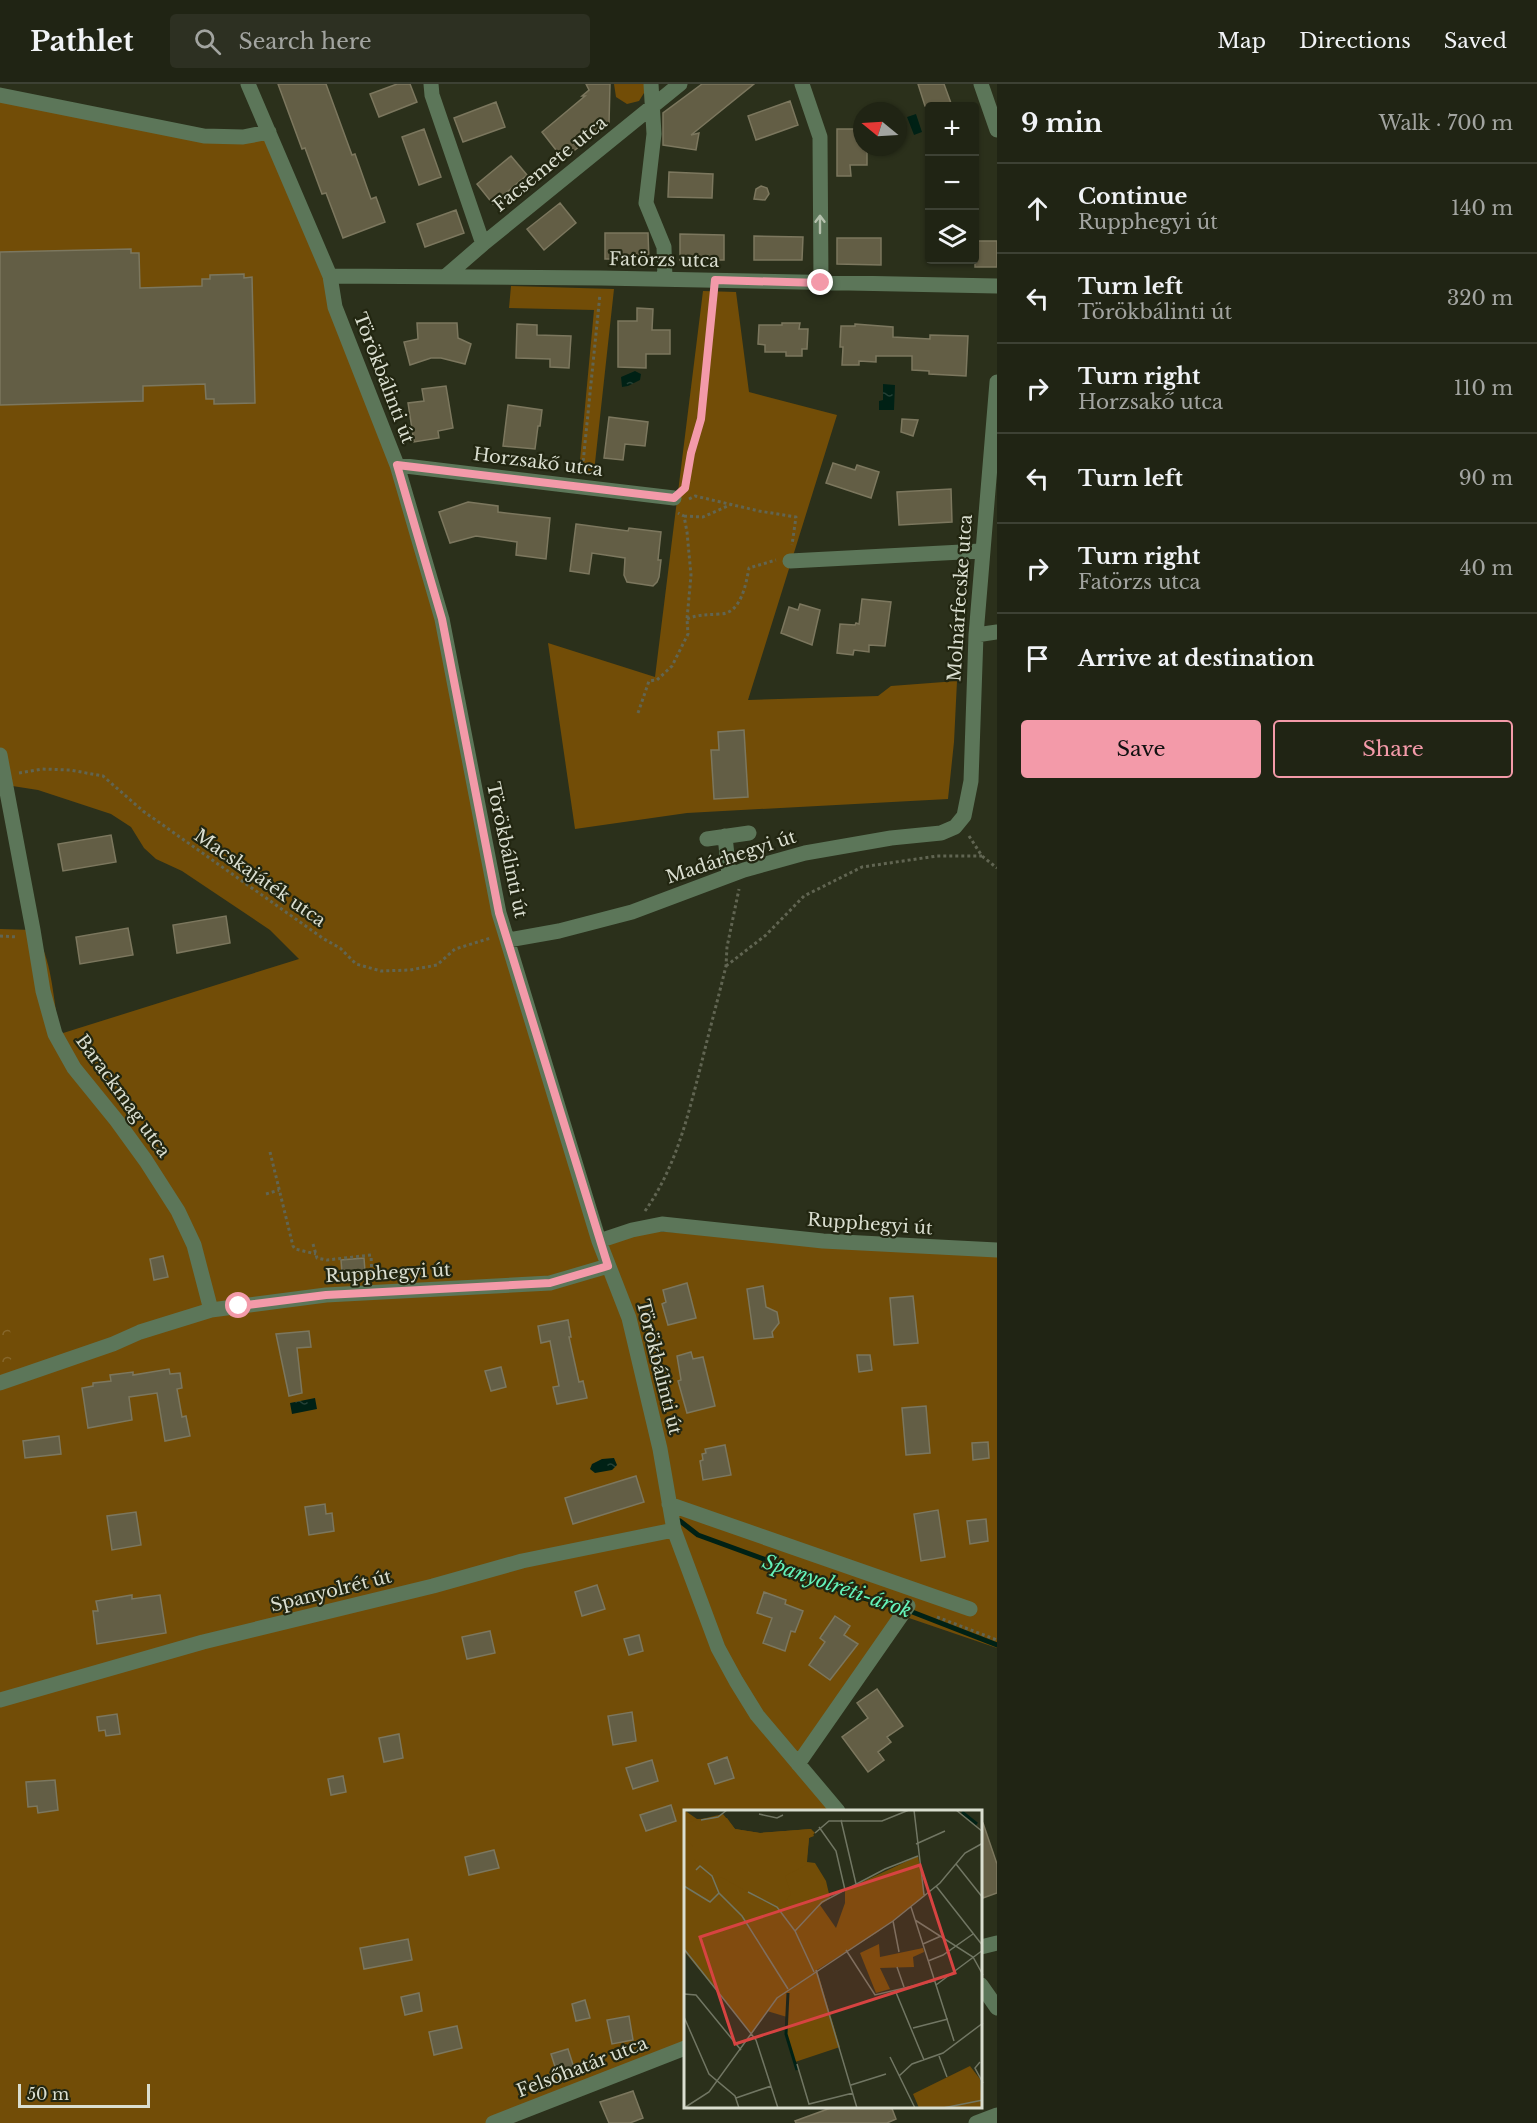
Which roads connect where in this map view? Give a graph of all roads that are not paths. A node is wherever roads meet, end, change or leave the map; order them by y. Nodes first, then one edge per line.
1 (248, 84) edge
2 (431, 84) edge
3 (651, 84) edge
4 (680, 84) edge
5 (802, 84) edge
6 (981, 84) edge
7 (0, 96) edge
8 (653, 105) junction
9 (997, 129) edge
10 (269, 132) junction
11 (483, 244) junction
12 (330, 276) junction
13 (447, 276) junction
14 (665, 279) junction
15 (821, 283) junction
16 (997, 286) edge
17 (997, 382) edge
18 (397, 465) junction
19 (675, 501) road end
20 (981, 551) junction
21 (790, 561) road end
22 (997, 633) edge
23 (976, 635) junction
24 (0, 755) edge
25 (3, 784) edge
26 (964, 816) joint
27 (749, 833) dead end
28 (725, 836) junction
29 (707, 838) dead end
30 (729, 875) junction
31 (508, 940) junction
32 (599, 1241) junction
33 (997, 1250) edge
34 (608, 1266) junction
35 (211, 1310) junction
36 (0, 1383) edge
37 (669, 1504) junction
38 (674, 1530) junction
39 (970, 1609) dead end
40 (905, 1610) dead end
41 (0, 1700) edge
42 (798, 1764) junction
43 (837, 1810) edge
44 (997, 1943) edge
45 (982, 1947) edge
46 (982, 1986) edge
47 (997, 2008) edge
48 (684, 2048) edge
49 (997, 2115) edge
50 (493, 2123) edge
51 (976, 2123) edge

1 - 10 street, Törökbálinti út
2 - 11 street
3 - 8 street
4 - 8 street, Facsemete utca
15 -> 5 street
6 - 9 street
7 - 10 street
8 - 11 street, Facsemete utca
8 - 14 street
10 - 12 street, Törökbálinti út
11 - 13 street, Facsemete utca
12 - 13 street, Fatörzs utca
12 - 18 street, Törökbálinti út
13 - 14 street, Fatörzs utca
14 - 15 street, Fatörzs utca
15 - 16 street, Fatörzs utca
17 - 20 street, Molnárfecske utca
18 - 19 street, Horzsakő utca
18 - 31 street, Törökbálinti út
20 - 21 street
20 - 23 street, Molnárfecske utca
22 - 23 street
23 - 26 street, Molnárfecske utca
24 - 25 street, Barackmag utca
25 - 35 street, Barackmag utca
26 - 30 street, Madárhegyi út
27 - 28 street
28 - 29 street
28 - 30 street
30 - 31 street, Madárhegyi út
31 - 32 street, Törökbálinti út
32 - 33 street, Rupphegyi út
32 - 34 street, Törökbálinti út
34 - 35 street, Rupphegyi út
34 - 37 street, Törökbálinti út
35 - 36 street, Rupphegyi út
37 - 38 street, Törökbálinti út
37 - 39 street
38 - 41 street, Spanyolrét út
38 - 42 street, Törökbálinti út
40 - 42 street
42 - 43 street, Törökbálinti út
44 - 45 street
46 - 47 street
48 - 50 street, Felsőhatár utca
49 - 51 street

